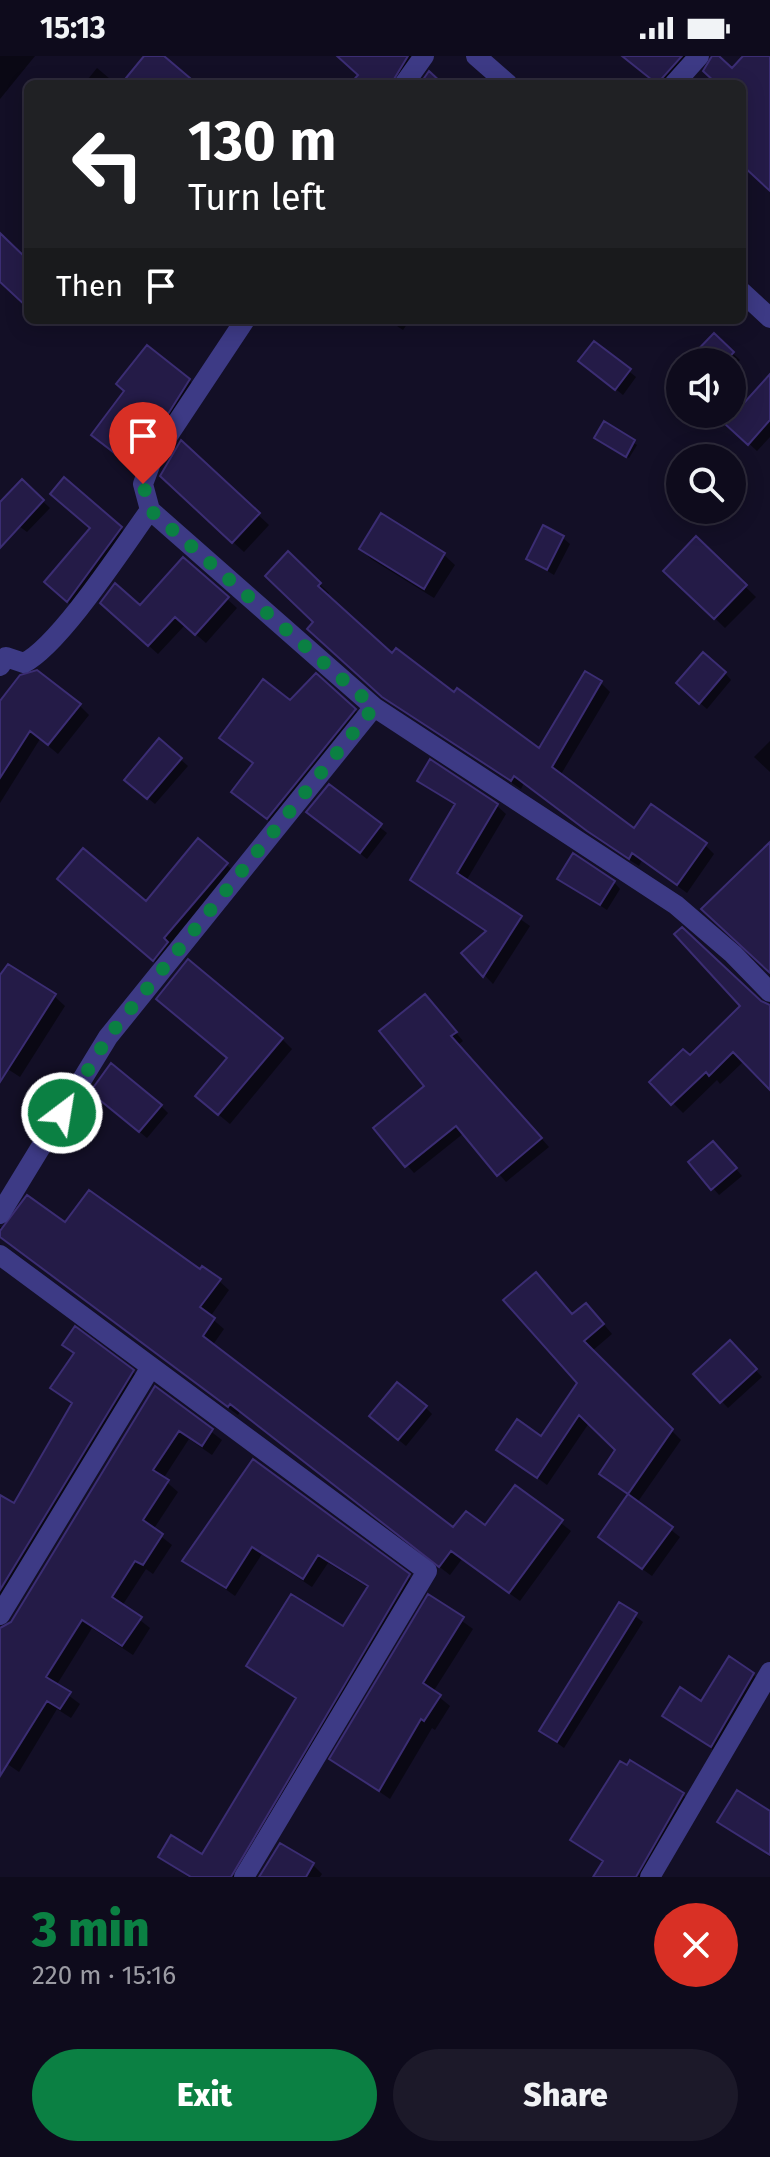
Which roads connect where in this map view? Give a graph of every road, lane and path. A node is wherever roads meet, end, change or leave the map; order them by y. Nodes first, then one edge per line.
1 (424, 56) edge
2 (476, 56) edge
3 (699, 56) edge
4 (407, 80) edge
5 (503, 80) edge
6 (678, 80) edge
7 (746, 296) edge
8 (770, 318) edge
9 (242, 324) edge
10 (150, 510) junction
11 (2, 658) edge
12 (374, 707) junction
13 (770, 992) edge
14 (0, 1214) edge
15 (0, 1255) edge
16 (151, 1367) junction
17 (0, 1615) edge
18 (770, 1672) edge
19 (244, 1877) edge
20 (650, 1877) edge

1 - 4 street
2 - 5 street
3 - 6 street
7 - 8 street
9 - 10 street
10 - 11 street
10 - 12 street
12 - 13 street
12 - 14 street
15 - 16 street
16 - 17 street
16 - 19 street
18 - 20 street

